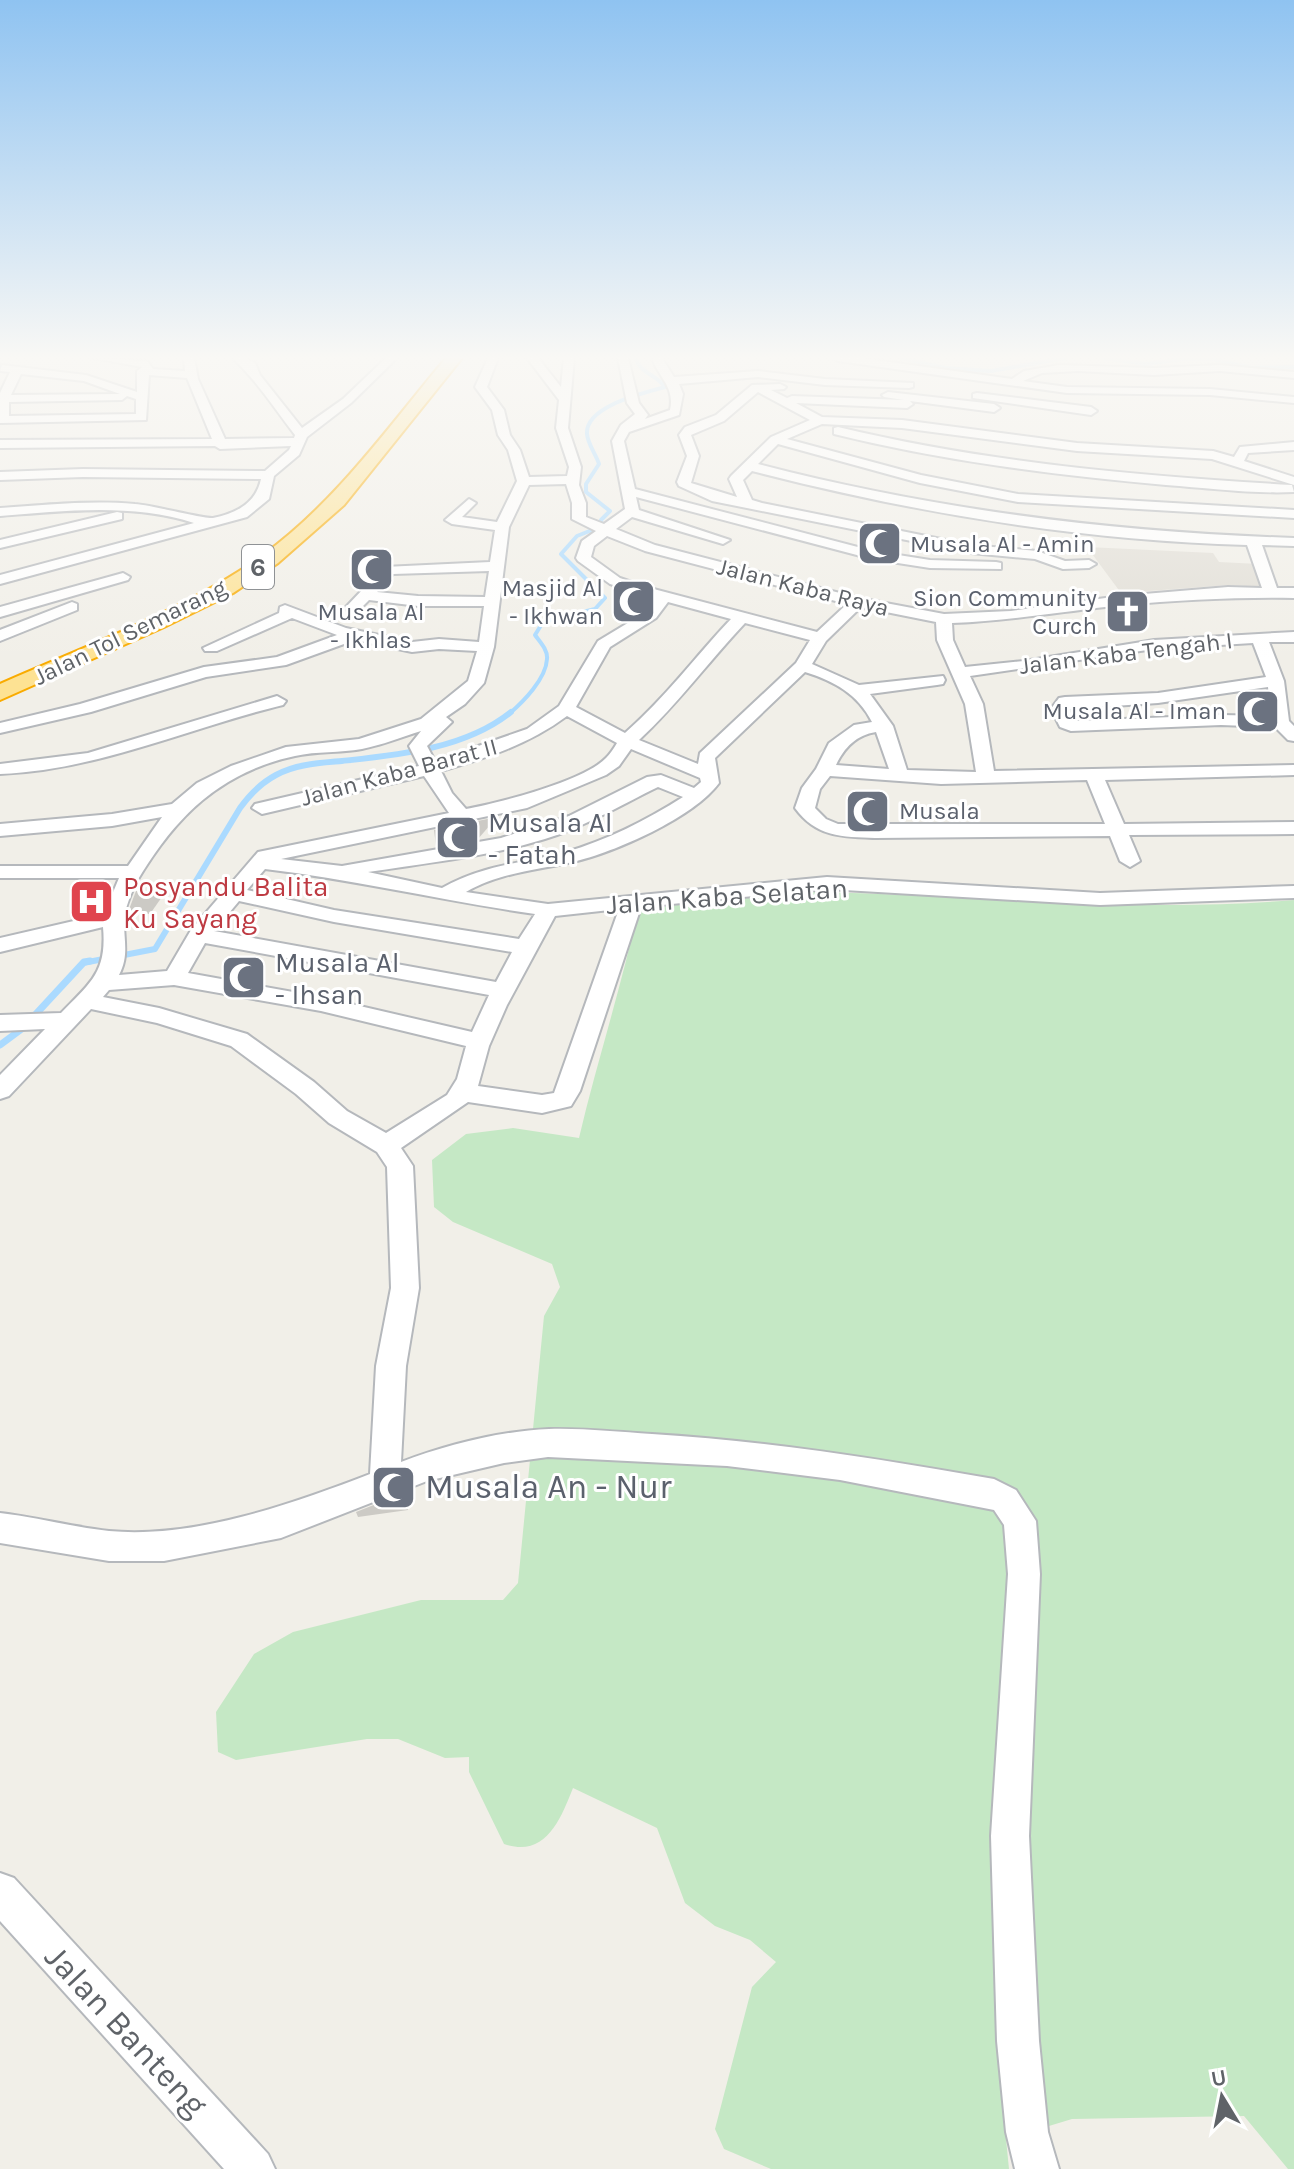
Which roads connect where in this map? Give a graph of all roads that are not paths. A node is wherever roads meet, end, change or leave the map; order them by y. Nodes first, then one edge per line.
1 (287, 459) edge
2 (347, 459) edge
3 (371, 459) edge
4 (517, 459) edge
5 (572, 459) edge
6 (626, 459) edge
7 (692, 459) edge
8 (756, 459) edge
9 (846, 459) edge
10 (975, 459) edge
11 (1077, 459) edge
12 (1231, 459) edge
13 (1238, 461) joint
14 (749, 466) junction
15 (1077, 474) junction
16 (268, 475) junction
17 (0, 476) edge
18 (573, 480) junction
19 (524, 481) junction
20 (1294, 481) edge
21 (1294, 489) edge
22 (627, 491) junction
23 (1064, 501) junction
24 (469, 503) dead end
25 (746, 503) junction
26 (142, 509) junction
27 (631, 512) junction
28 (0, 514) edge
29 (1294, 514) edge
30 (211, 524) junction
31 (502, 527) junction
32 (1066, 527) junction
33 (599, 529) junction
34 (723, 540) dead end
35 (1253, 541) junction
36 (1294, 542) edge
37 (0, 544) edge
38 (1063, 565) junction
39 (496, 566) junction
40 (424, 568) junction
41 (1096, 573) junction
42 (123, 577) dead end
43 (0, 580) edge
44 (1271, 593) junction
45 (1294, 593) edge
46 (367, 595) junction
47 (664, 596) junction
48 (418, 601) junction
49 (1120, 601) junction
50 (492, 602) junction
51 (858, 602) junction
52 (72, 607) dead end
53 (353, 608) dead end
54 (0, 612) edge
55 (740, 619) junction
56 (944, 619) junction
57 (353, 635) junction
58 (0, 636) edge
59 (1294, 637) edge
60 (820, 638) junction
61 (1259, 638) junction
62 (486, 647) junction
63 (211, 648) dead end
64 (802, 666) junction
65 (958, 672) junction
66 (0, 674) edge
67 (937, 680) dead end
68 (1276, 681) junction
69 (1052, 684) junction
70 (858, 690) junction
71 (0, 693) edge
72 (459, 700) junction
73 (277, 701) dead end
74 (566, 709) junction
75 (1280, 722) junction
76 (884, 726) junction
77 (0, 728) edge
78 (1294, 736) edge
79 (627, 741) junction
80 (423, 757) junction
81 (707, 766) junction
82 (0, 769) edge
83 (825, 770) junction
84 (1294, 770) edge
85 (1094, 775) junction
86 (900, 776) junction
87 (986, 777) junction
88 (697, 796) junction
89 (262, 808) dead end
90 (178, 809) junction
91 (462, 816) junction
92 (1294, 828) edge
93 (1118, 829) junction
94 (0, 830) edge
95 (1130, 861) dead end
96 (259, 862) junction
97 (335, 871) junction
98 (0, 872) edge
99 (134, 872) junction
100 (1294, 892) edge
101 (233, 893) junction
102 (445, 895) junction
103 (632, 903) junction
104 (548, 910) junction
105 (113, 918) junction
106 (199, 935) junction
107 (0, 945) edge
108 (524, 947) junction
109 (174, 978) junction
110 (505, 991) junction
111 (96, 992) junction
112 (69, 1020) junction
113 (0, 1023) edge
114 (479, 1041) junction
115 (0, 1090) edge
116 (464, 1093) junction
117 (386, 1145) junction
118 (385, 1481) junction
119 (0, 1528) edge
120 (0, 1892) edge
121 (253, 2169) edge
122 (1037, 2169) edge

1 - 16 street
2 - 66 highway, Jalan Tol Semarang / 6
3 - 71 highway, Jalan Tol Semarang / 6
4 - 19 street
5 - 18 street
6 - 22 street
7 - 25 street
8 - 14 street
9 - 23 street
10 - 15 street
11 - 15 street
12 - 13 street
13 - 20 street
14 - 25 street
14 - 32 street
15 - 21 street
15 - 23 street
16 - 17 street
16 - 30 street
18 - 19 street
18 - 33 street
19 - 31 street
22 - 27 street
22 - 38 street
23 - 29 street
23 - 32 street
24 - 31 street
25 - 38 street
26 - 28 street
26 - 30 street
26 - 37 street
27 - 33 street
27 - 34 street
30 - 43 street
31 - 39 street
32 - 35 street
32 - 41 street
33 - 47 street
33 - 51 street, Jalan Kaba Raya
35 - 36 street
35 - 44 street
38 - 41 street
39 - 40 street
39 - 50 street
40 - 46 street
40 - 48 street
41 - 49 street
42 - 54 street
44 - 45 street, Jalan Kaba Raya
44 - 49 street, Jalan Kaba Raya
46 - 48 street
46 - 53 street
47 - 55 street
47 - 74 street, Jalan Kaba Barat II
48 - 50 street
49 - 56 street, Jalan Kaba Raya
50 - 62 street
51 - 56 street, Jalan Kaba Raya
51 - 60 street
52 - 58 street
55 - 60 street
55 - 79 street
56 - 65 street
57 - 62 street
57 - 63 street
57 - 77 street
59 - 61 street, Jalan Kaba Tengah I
60 - 64 street
61 - 68 street
61 - 69 street, Jalan Kaba Tengah I
62 - 72 street
64 - 70 street
64 - 81 street
65 - 69 street, Jalan Kaba Tengah I
65 - 87 street
67 - 70 street
68 - 69 street
68 - 75 street
69 - 75 street
70 - 76 street
72 - 80 street
72 - 90 street
73 - 82 street
74 - 79 street
74 - 80 street, Jalan Kaba Barat II
75 - 78 street
76 - 83 street
76 - 86 street
79 - 81 street
79 - 91 street
80 - 89 street, Jalan Kaba Barat II
80 - 91 street
81 - 88 street
83 - 86 street
83 - 93 street
84 - 85 street
85 - 87 street
85 - 93 street
86 - 87 street
88 - 97 street
88 - 102 street
90 - 94 street
90 - 99 street
91 - 96 street
92 - 93 street
93 - 95 street
96 - 97 street, Jalan Kaba Selatan
96 - 101 street
97 - 102 street, Jalan Kaba Selatan
98 - 99 street
99 - 105 street
100 - 103 street, Jalan Kaba Selatan
101 - 106 street
101 - 108 street
102 - 104 street, Jalan Kaba Selatan
103 - 104 street, Jalan Kaba Selatan
103 - 116 street
104 - 108 street
105 - 107 street
105 - 111 street
106 - 109 street
106 - 110 street
108 - 110 street
109 - 111 street
109 - 114 street
110 - 114 street
111 - 112 street
111 - 117 street
112 - 113 street
112 - 115 street
114 - 116 street
116 - 117 street
117 - 118 street
118 - 119 street
118 - 122 street
120 - 121 street, Jalan Banteng

